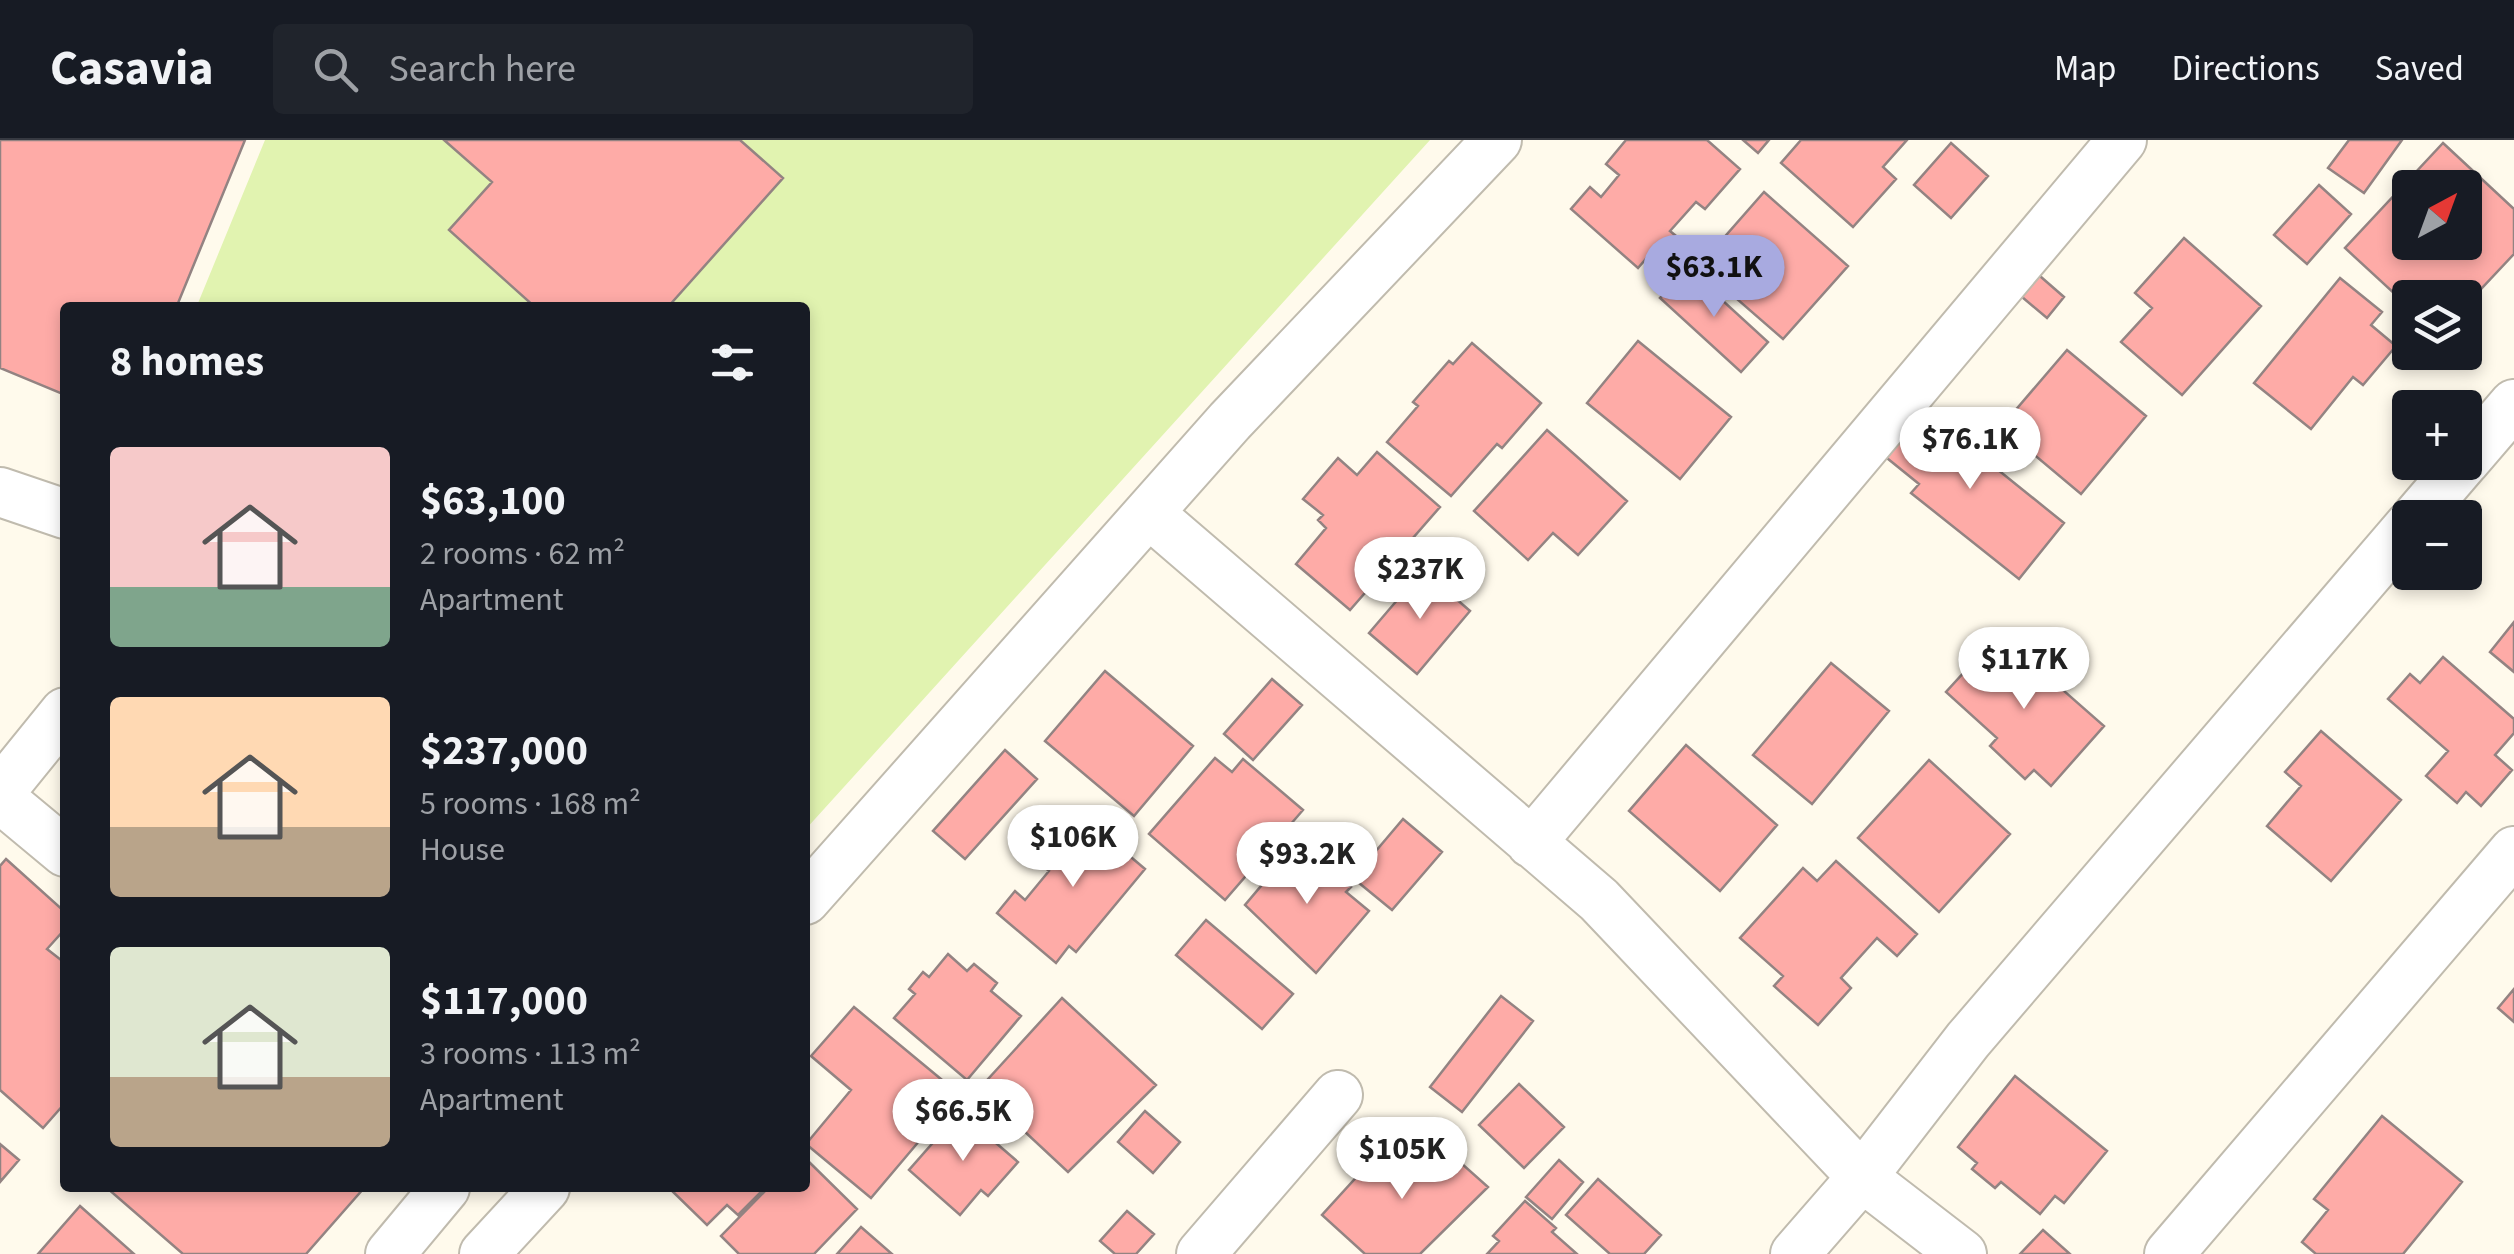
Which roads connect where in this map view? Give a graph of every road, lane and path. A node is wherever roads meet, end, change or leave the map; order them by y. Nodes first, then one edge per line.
1 (1497, 140) edge
2 (2122, 140) edge
3 (2514, 404) edge
4 (2482, 441) edge
5 (2449, 480) edge
6 (0, 492) edge
7 (2431, 500) edge
8 (60, 512) edge
9 (1151, 515) junction
10 (2392, 546) edge
11 (60, 718) edge
12 (0, 795) edge
13 (1531, 843) junction
14 (60, 848) edge
15 (2514, 851) edge
16 (810, 894) edge
17 (1338, 1095) dead end
18 (1862, 1177) junction
19 (442, 1192) edge
20 (542, 1192) edge
21 (390, 1254) edge
22 (484, 1254) edge
23 (1201, 1254) edge
24 (1794, 1254) edge
25 (1962, 1254) edge
26 (2168, 1254) edge

1 - 9 street
2 - 13 street
3 - 4 street
5 - 7 street
6 - 8 street
9 - 13 street
9 - 16 street
10 - 18 street
11 - 12 street
12 - 14 street
13 - 18 street
15 - 26 street
17 - 23 street
18 - 24 street
18 - 25 street
19 - 21 street
20 - 22 street

